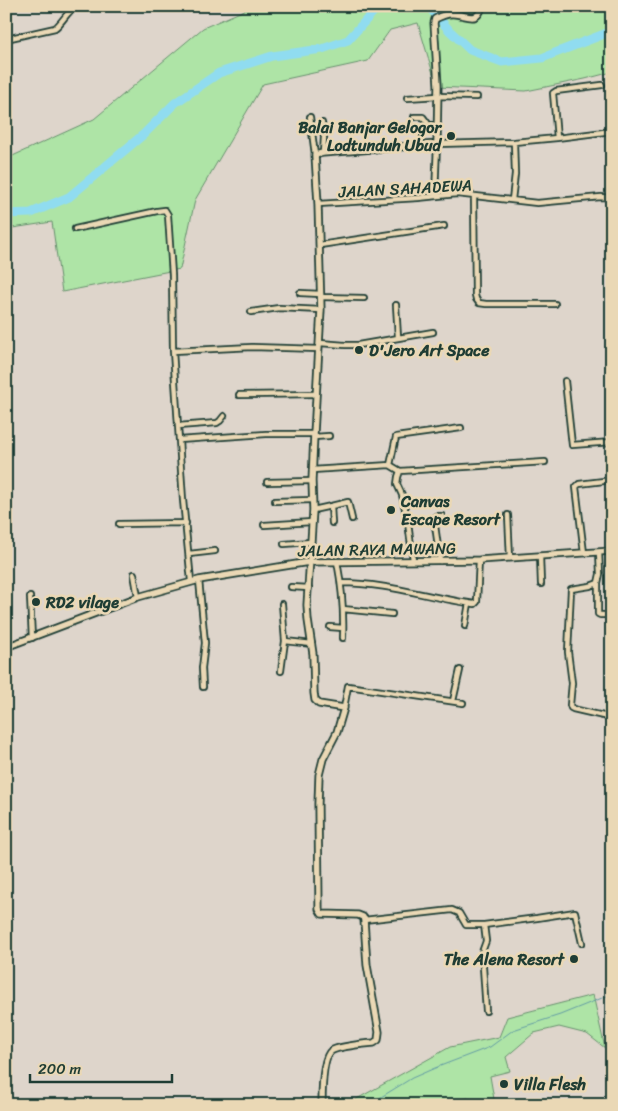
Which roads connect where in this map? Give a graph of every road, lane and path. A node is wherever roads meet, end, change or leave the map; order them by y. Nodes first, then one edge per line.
1 (77, 6) edge
2 (482, 6) edge
3 (6, 40) edge
4 (602, 85) dead end
5 (438, 96) junction
6 (477, 97) dead end
7 (407, 98) dead end
8 (310, 116) dead end
9 (414, 117) dead end
10 (322, 123) dead end
11 (437, 126) junction
12 (612, 131) edge
13 (557, 138) junction
14 (514, 142) junction
15 (437, 144) junction
16 (323, 153) junction
17 (315, 155) junction
18 (435, 196) junction
19 (474, 196) junction
20 (612, 198) edge
21 (512, 200) junction
22 (318, 204) junction
23 (444, 226) dead end
24 (75, 229) dead end
25 (320, 245) junction
26 (300, 293) dead end
27 (321, 296) junction
28 (364, 298) dead end
29 (555, 304) dead end
30 (396, 305) dead end
31 (321, 310) junction
32 (251, 312) dead end
33 (433, 332) dead end
34 (398, 337) junction
35 (319, 346) junction
36 (173, 351) junction
37 (565, 381) dead end
38 (316, 394) junction
39 (239, 395) dead end
40 (224, 416) dead end
41 (178, 426) junction
42 (461, 428) dead end
43 (314, 435) junction
44 (329, 436) dead end
45 (179, 440) junction
46 (612, 442) edge
47 (545, 462) dead end
48 (390, 465) junction
49 (312, 470) junction
50 (400, 471) junction
51 (612, 480) edge
52 (312, 481) junction
53 (267, 482) dead end
54 (313, 500) junction
55 (275, 501) dead end
56 (331, 506) junction
57 (313, 510) junction
58 (508, 515) dead end
59 (442, 516) dead end
60 (352, 518) dead end
61 (312, 522) junction
62 (186, 523) junction
63 (332, 523) dead end
64 (119, 524) dead end
65 (264, 524) dead end
66 (311, 542) junction
67 (284, 544) dead end
68 (612, 550) edge
69 (215, 551) dead end
70 (599, 552) junction
71 (584, 553) junction
72 (189, 554) junction
73 (540, 556) junction
74 (510, 558) junction
75 (413, 560) junction
76 (479, 560) junction
77 (337, 561) junction
78 (440, 561) junction
79 (310, 562) junction
80 (134, 574) dead end
81 (199, 580) junction
82 (191, 581) junction
83 (341, 583) junction
84 (598, 583) junction
85 (542, 584) dead end
86 (291, 587) dead end
87 (309, 588) junction
88 (30, 597) dead end
89 (138, 597) junction
90 (469, 603) junction
91 (282, 604) dead end
92 (343, 609) junction
93 (392, 614) dead end
94 (612, 616) edge
95 (465, 626) dead end
96 (330, 627) dead end
97 (343, 628) junction
98 (32, 638) junction
99 (342, 638) dead end
100 (285, 641) junction
101 (312, 644) junction
102 (6, 647) edge
103 (460, 670) dead end
104 (280, 671) dead end
105 (203, 687) dead end
106 (453, 701) junction
107 (463, 703) dead end
108 (344, 708) junction
109 (612, 718) edge
110 (364, 920) junction
111 (484, 925) junction
112 (582, 942) dead end
113 (486, 1011) dead end
114 (322, 1105) edge

1 - 3 street
2 - 5 street
4 - 13 street
5 - 6 street
5 - 7 street
5 - 11 street
8 - 17 street
9 - 11 street
10 - 16 street
11 - 15 street
12 - 13 street
13 - 14 street
14 - 15 street
14 - 21 street
15 - 16 street
15 - 18 street
16 - 17 street
17 - 22 street
18 - 19 street, JALAN SAHADEWA
18 - 22 street, JALAN SAHADEWA
19 - 21 street, JALAN SAHADEWA
19 - 29 street
20 - 21 street, JALAN SAHADEWA
22 - 25 street
23 - 25 street
24 - 36 street
25 - 27 street
26 - 27 street
27 - 28 street
27 - 31 street
30 - 34 street
31 - 32 street
31 - 35 street
33 - 34 street
34 - 35 street
35 - 36 street
35 - 38 street
36 - 41 street
37 - 46 street
38 - 39 street
38 - 43 street
40 - 41 street
41 - 45 street
42 - 48 street
43 - 44 street
43 - 45 street
43 - 49 street
45 - 62 street
47 - 50 street
48 - 49 street
48 - 50 street
49 - 52 street
50 - 75 street
51 - 71 street
52 - 53 street
52 - 54 street
54 - 55 street
54 - 57 street
56 - 57 street
56 - 60 street
56 - 63 street
57 - 61 street
58 - 74 street
59 - 78 street
61 - 65 street
61 - 66 street
62 - 64 street
62 - 72 street
66 - 67 street
66 - 79 street
68 - 70 street, JALAN RAYA MAWANG
69 - 72 street
70 - 71 street, JALAN RAYA MAWANG
70 - 84 street
71 - 73 street, JALAN RAYA MAWANG
72 - 82 street
73 - 74 street, JALAN RAYA MAWANG
73 - 85 street
74 - 76 street, JALAN RAYA MAWANG
75 - 77 street, JALAN RAYA MAWANG
75 - 78 street, JALAN RAYA MAWANG
76 - 78 street, JALAN RAYA MAWANG
76 - 90 street
77 - 79 street, JALAN RAYA MAWANG
77 - 83 street
79 - 81 street, JALAN RAYA MAWANG
79 - 87 street
80 - 89 street
81 - 82 street, JALAN RAYA MAWANG
81 - 105 street
82 - 89 street, JALAN RAYA MAWANG
83 - 90 street
83 - 92 street
84 - 94 street
84 - 109 street
86 - 87 street
87 - 101 street
88 - 98 street
89 - 98 street, JALAN RAYA MAWANG
90 - 95 street
91 - 100 street
92 - 93 street
92 - 97 street
96 - 97 street
97 - 99 street
98 - 102 street, JALAN RAYA MAWANG
100 - 101 street
100 - 104 street
101 - 108 street
103 - 106 street
106 - 107 street
106 - 108 street
108 - 110 street
110 - 111 street
110 - 114 street
111 - 112 street
111 - 113 street

